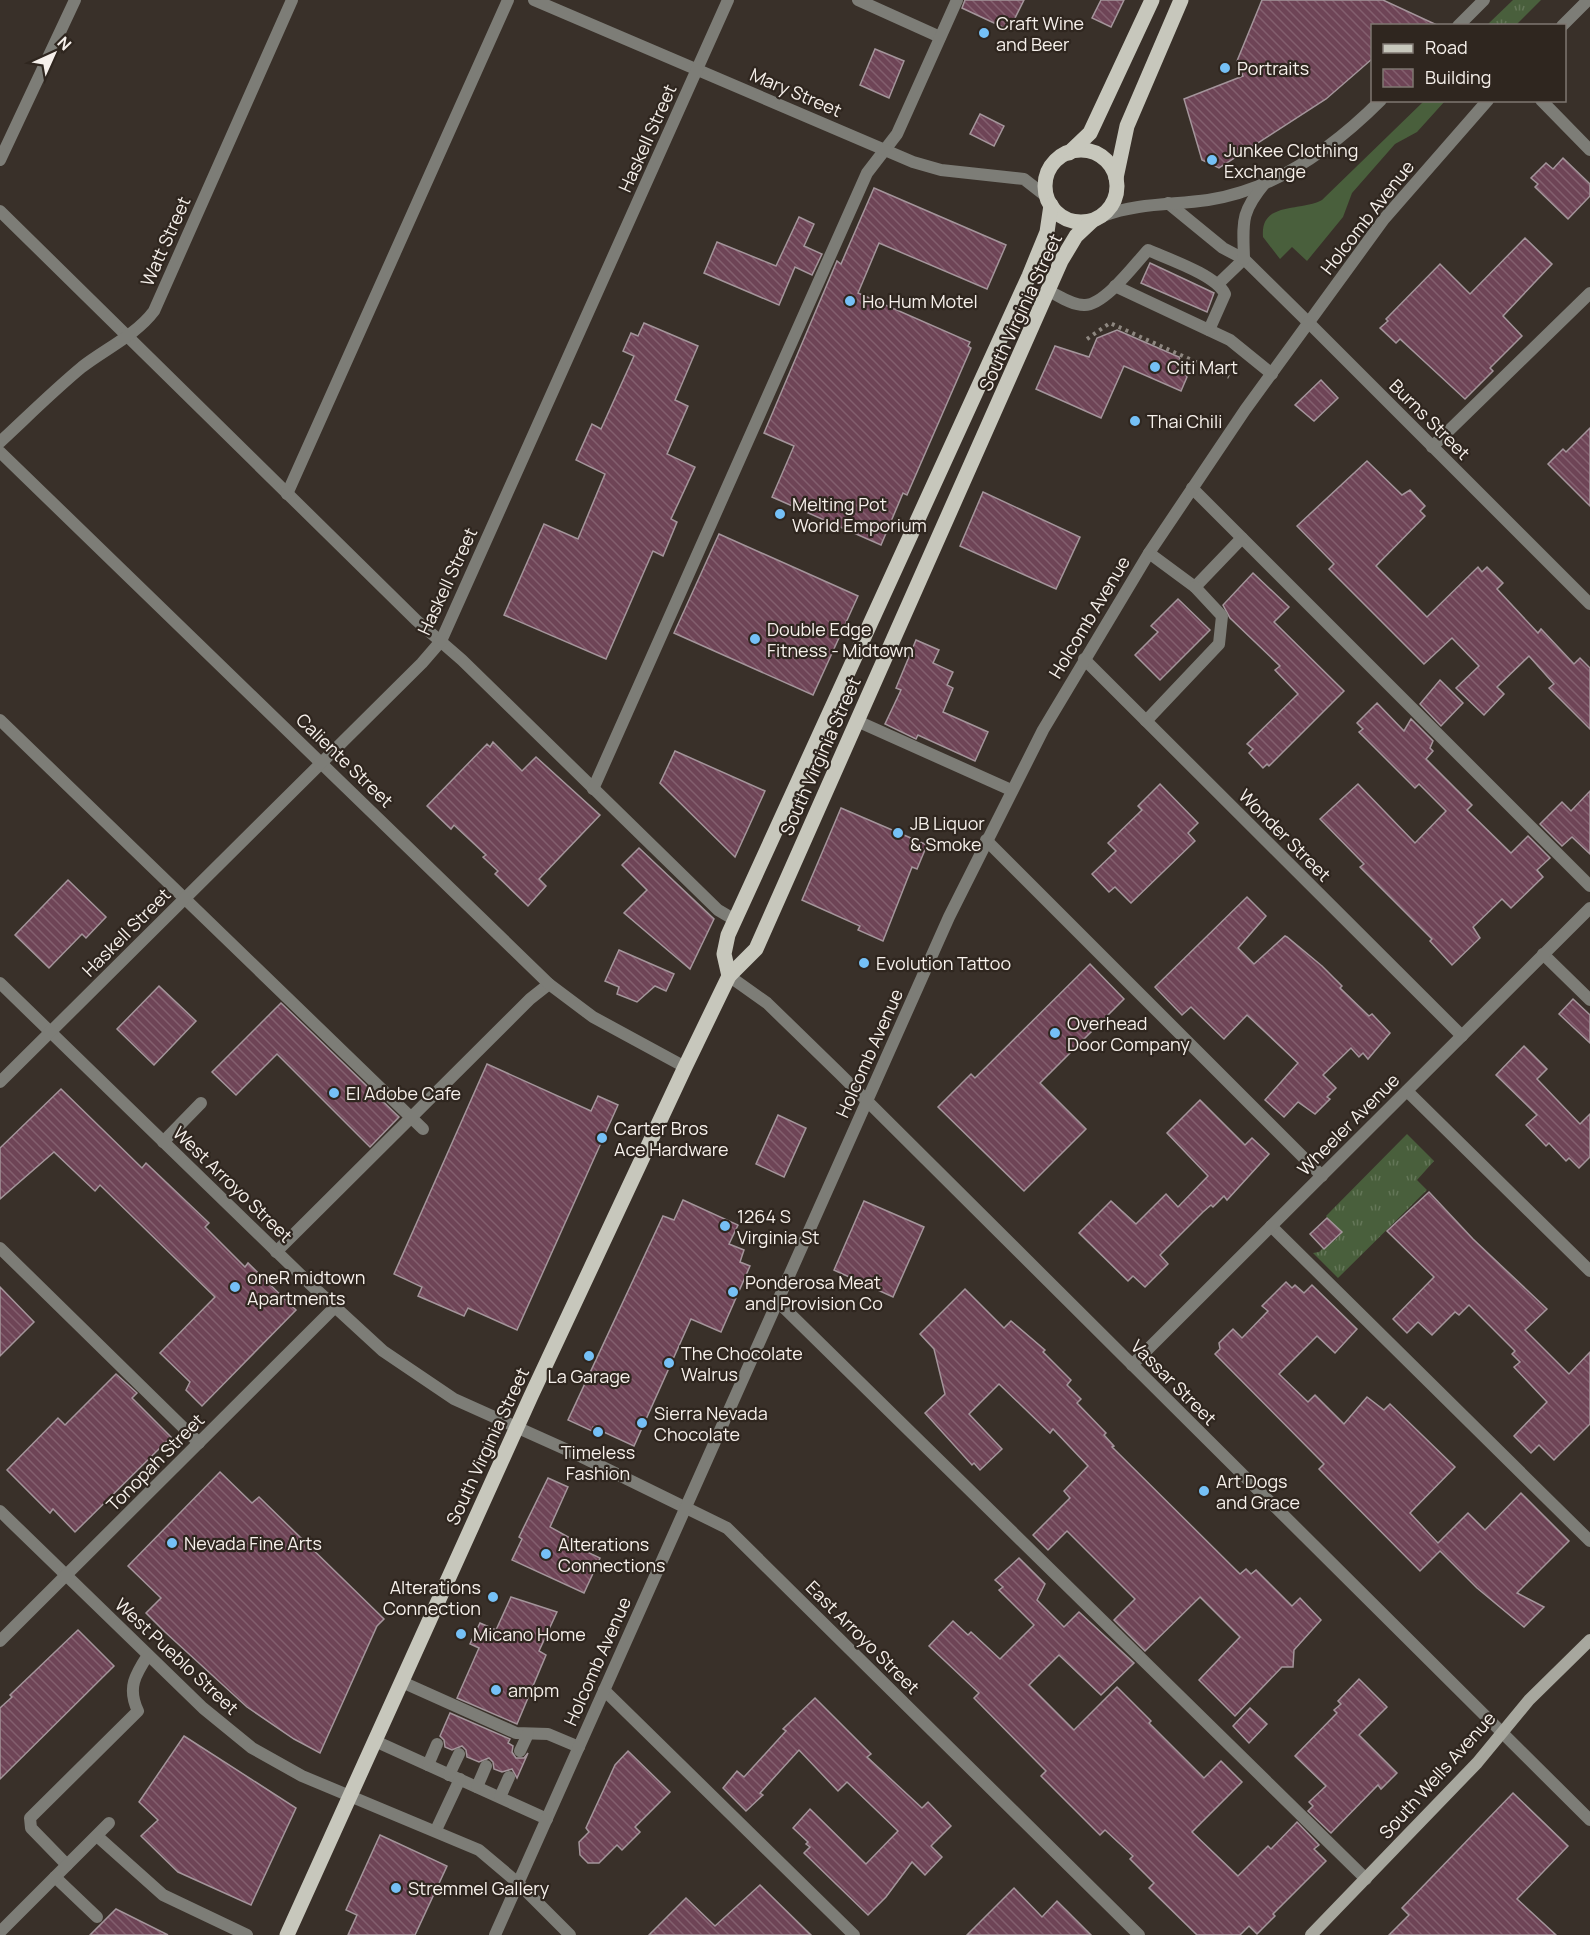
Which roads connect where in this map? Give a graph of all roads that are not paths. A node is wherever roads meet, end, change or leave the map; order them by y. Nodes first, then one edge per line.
1 (75, 0) edge
2 (292, 0) edge
3 (508, 0) edge
4 (534, 0) edge
5 (728, 0) edge
6 (858, 0) edge
7 (957, 0) edge
8 (1152, 0) edge
9 (1181, 0) edge
10 (1484, 0) edge
11 (1588, 0) edge
12 (1460, 24) edge
13 (1564, 24) edge
14 (940, 37) junction
15 (698, 69) junction
16 (1379, 102) edge
17 (1486, 102) edge
18 (1543, 102) edge
19 (885, 150) junction
20 (1590, 150) edge
21 (1069, 153) junction
22 (0, 160) edge
23 (1116, 178) junction
24 (1265, 182) junction
25 (1049, 201) junction
26 (1168, 203) junction
27 (0, 211) edge
28 (1098, 218) junction
29 (1244, 259) junction
30 (1218, 284) junction
31 (1115, 286) junction
32 (1049, 291) junction
33 (1590, 293) edge
34 (1309, 323) junction
35 (1209, 330) junction
36 (126, 335) junction
37 (1272, 374) junction
38 (0, 442) edge
39 (1432, 447) junction
40 (0, 452) edge
41 (1192, 488) junction
42 (287, 494) junction
43 (1242, 538) junction
44 (1149, 553) junction
45 (1195, 587) junction
46 (1590, 604) edge
47 (441, 641) junction
48 (1084, 659) junction
49 (0, 720) edge
50 (857, 721) junction
51 (1146, 721) junction
52 (321, 762) junction
53 (593, 789) junction
54 (1011, 790) junction
55 (986, 840) junction
56 (1590, 886) edge
57 (185, 899) junction
58 (1590, 908) edge
59 (735, 920) junction
60 (1544, 954) junction
61 (729, 976) junction
62 (0, 982) edge
63 (549, 984) junction
64 (1590, 1000) edge
65 (51, 1032) junction
66 (1462, 1036) junction
67 (684, 1067) junction
68 (0, 1082) edge
69 (1407, 1090) junction
70 (866, 1101) junction
71 (201, 1103) dead end
72 (412, 1116) junction
73 (423, 1129) dead end
74 (163, 1142) junction
75 (1322, 1176) junction
76 (1271, 1226) junction
77 (0, 1248) edge
78 (276, 1252) junction
79 (1590, 1271) edge
80 (777, 1301) junction
81 (334, 1308) junction
82 (1132, 1365) junction
83 (517, 1429) junction
84 (198, 1443) junction
85 (685, 1506) junction
86 (0, 1511) edge
87 (1590, 1541) edge
88 (66, 1575) junction
89 (1590, 1640) edge
90 (0, 1641) edge
91 (148, 1655) junction
92 (402, 1682) junction
93 (604, 1690) junction
94 (454, 1705) junction
95 (476, 1715) junction
96 (448, 1718) dead end
97 (503, 1727) junction
98 (470, 1728) dead end
99 (1502, 1732) junction
100 (528, 1734) junction
101 (498, 1740) dead end
102 (375, 1741) junction
103 (437, 1744) dead end
104 (579, 1747) junction
105 (520, 1751) dead end
106 (459, 1754) dead end
107 (428, 1765) junction
108 (486, 1766) dead end
109 (454, 1777) junction
110 (509, 1777) dead end
111 (477, 1787) junction
112 (350, 1796) junction
113 (500, 1797) junction
114 (547, 1819) junction
115 (1590, 1820) edge
116 (109, 1823) dead end
117 (436, 1830) junction
118 (97, 1836) junction
119 (67, 1865) junction
120 (55, 1877) junction
121 (1366, 1879) junction
122 (518, 1883) junction
123 (97, 1917) dead end
124 (0, 1932) edge
125 (247, 1935) edge
126 (287, 1935) edge
127 (495, 1935) edge
128 (570, 1935) edge
129 (854, 1935) edge
130 (1139, 1935) edge
131 (1311, 1935) edge

1 - 22 street
2 - 36 street, Watt Street
3 - 42 street
4 - 15 street, Mary Street
5 - 15 street, Haskell Street
6 - 14 street
7 - 14 street
8 - 21 main road
9 - 23 main road
10 - 12 street
11 - 13 street
14 - 19 street
15 - 19 street, Mary Street
15 - 47 street, Haskell Street
16 - 24 street
17 - 34 street, Holcomb Avenue
18 - 20 street
19 - 25 street, Mary Street
19 - 53 street
21 - 23 main road
21 - 25 main road
23 - 28 main road
24 - 26 street
24 - 29 street
25 - 28 main road
25 - 59 main road, South Virginia Street
26 - 28 street
26 - 29 street, Burns Street
27 - 36 street
28 - 32 main road, South Virginia Street
29 - 30 street
29 - 34 street, Burns Street
30 - 31 street
30 - 35 street
31 - 32 street
31 - 35 street
32 - 50 main road, South Virginia Street
33 - 39 street
34 - 37 street, Holcomb Avenue
34 - 39 street, Burns Street
35 - 37 street
36 - 38 street, Watt Street
36 - 42 street
37 - 41 street, Holcomb Avenue
39 - 46 street, Burns Street
40 - 52 street, Caliente Street
41 - 43 street
41 - 44 street, Holcomb Avenue
42 - 47 street
43 - 45 street
43 - 56 street
44 - 45 street
44 - 48 street, Holcomb Avenue
45 - 51 street
47 - 52 street, Haskell Street
47 - 53 street
48 - 51 street, Wonder Street
48 - 54 street, Holcomb Avenue
49 - 57 street
50 - 54 street
50 - 61 main road, South Virginia Street
51 - 66 street, Wonder Street
52 - 57 street, Haskell Street
52 - 63 street, Caliente Street
53 - 59 street
54 - 55 street, Holcomb Avenue
55 - 70 street, Holcomb Avenue
55 - 75 street
57 - 65 street, Haskell Street
57 - 72 street
58 - 60 street, Wheeler Avenue
59 - 61 main road, South Virginia Street
60 - 64 street
60 - 66 street, Wheeler Avenue
61 - 67 main road, South Virginia Street
61 - 70 street, Vassar Street
62 - 65 street, West Arroyo Street
63 - 67 street, Caliente Street
63 - 72 street
65 - 68 street, Haskell Street
65 - 74 street, West Arroyo Street
66 - 69 street, Wheeler Avenue
67 - 83 main road, South Virginia Street
69 - 75 street, Wheeler Avenue
69 - 79 street
70 - 80 street, Holcomb Avenue
70 - 82 street, Vassar Street
71 - 74 street
72 - 73 street
72 - 78 street
74 - 78 street, West Arroyo Street
75 - 76 street, Wheeler Avenue
76 - 82 street, Wheeler Avenue
76 - 87 street
77 - 84 street
78 - 81 street, West Arroyo Street
80 - 85 street, Holcomb Avenue
80 - 121 street
81 - 83 street, West Arroyo Street
81 - 84 street, Tonopah Street
82 - 99 street, Vassar Street
83 - 85 street, East Arroyo Street
83 - 92 main road, South Virginia Street
84 - 88 street, Tonopah Street
85 - 93 street, Holcomb Avenue
85 - 130 street, East Arroyo Street
86 - 88 street, West Pueblo Street
88 - 90 street, Tonopah Street
88 - 91 street, West Pueblo Street
89 - 99 main road, South Wells Avenue
91 - 112 street, West Pueblo Street
91 - 119 street
92 - 94 street
92 - 102 main road, South Virginia Street
93 - 104 street, Holcomb Avenue
93 - 129 street
94 - 95 street
94 - 96 street
95 - 97 street
95 - 98 street
97 - 100 street
97 - 101 street
99 - 115 street, Vassar Street
99 - 121 main road, South Wells Avenue
100 - 104 street
100 - 105 street
102 - 107 street
102 - 112 main road, South Virginia Street
103 - 107 street
104 - 114 street, Holcomb Avenue
106 - 109 street
107 - 109 street
108 - 111 street
109 - 111 street
109 - 117 street
110 - 113 street
111 - 113 street
112 - 117 street, West Pueblo Street
112 - 126 main road, South Virginia Street
113 - 114 street
114 - 122 street, Holcomb Avenue
116 - 118 street
117 - 122 street, West Pueblo Street
118 - 119 street
118 - 125 street
119 - 120 street
120 - 123 street
120 - 124 street
121 - 131 main road, South Wells Avenue
122 - 127 street, Holcomb Avenue
122 - 128 street, West Pueblo Street

